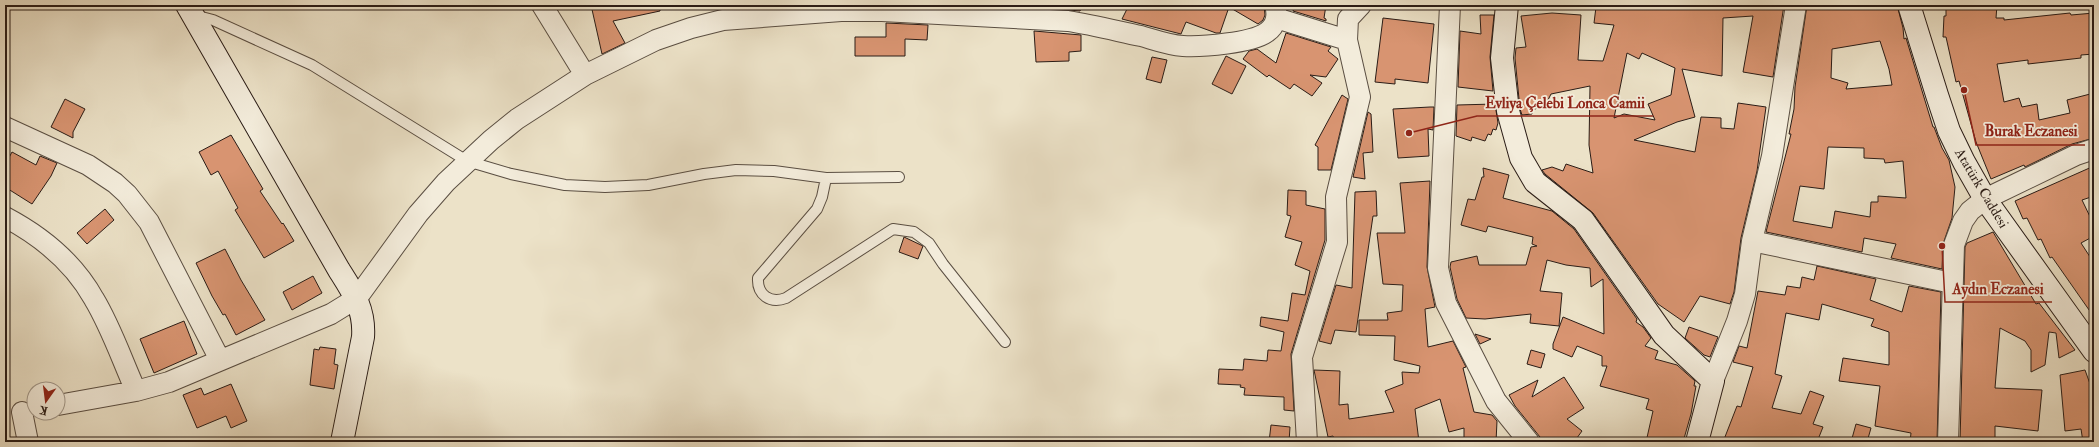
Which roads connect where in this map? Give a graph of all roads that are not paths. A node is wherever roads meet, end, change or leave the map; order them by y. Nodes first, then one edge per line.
1 (542, 5) edge
2 (1361, 5) edge
3 (1450, 5) edge
4 (1507, 5) edge
5 (1796, 5) edge
6 (1910, 5) edge
7 (189, 10) edge
8 (1276, 12) edge
9 (1347, 40) junction
10 (585, 75) junction
11 (5, 127) edge
12 (2094, 149) edge
13 (467, 161) junction
14 (899, 177) dead end
15 (826, 178) junction
16 (1985, 199) junction
17 (5, 217) edge
18 (1752, 241) junction
19 (1952, 283) junction
20 (357, 298) junction
21 (1005, 342) dead end
22 (2094, 351) edge
23 (220, 360) junction
24 (1713, 381) junction
25 (136, 391) junction
26 (66, 404) edge
27 (20, 412) edge
28 (1513, 423) junction
29 (28, 442) edge
30 (342, 442) edge
31 (1307, 442) edge
32 (1509, 442) edge
33 (1530, 442) edge
34 (1697, 442) edge
35 (1948, 442) edge

1 - 10 street
2 - 9 street
3 - 28 street
4 - 24 street
5 - 18 street
6 - 16 street, Atatürk Caddesi
7 - 13 lane
7 - 20 street
8 - 9 street
8 - 10 street
9 - 31 street
10 - 13 street
11 - 23 street
12 - 16 street
13 - 15 lane
13 - 20 street
14 - 15 lane
15 - 21 lane
16 - 19 street
16 - 22 street, Atatürk Caddesi
17 - 25 street
18 - 19 street
18 - 24 street
19 - 35 street
20 - 23 street
20 - 30 street
23 - 25 street
24 - 34 street
25 - 26 street
27 - 29 street
28 - 32 street
28 - 33 street

